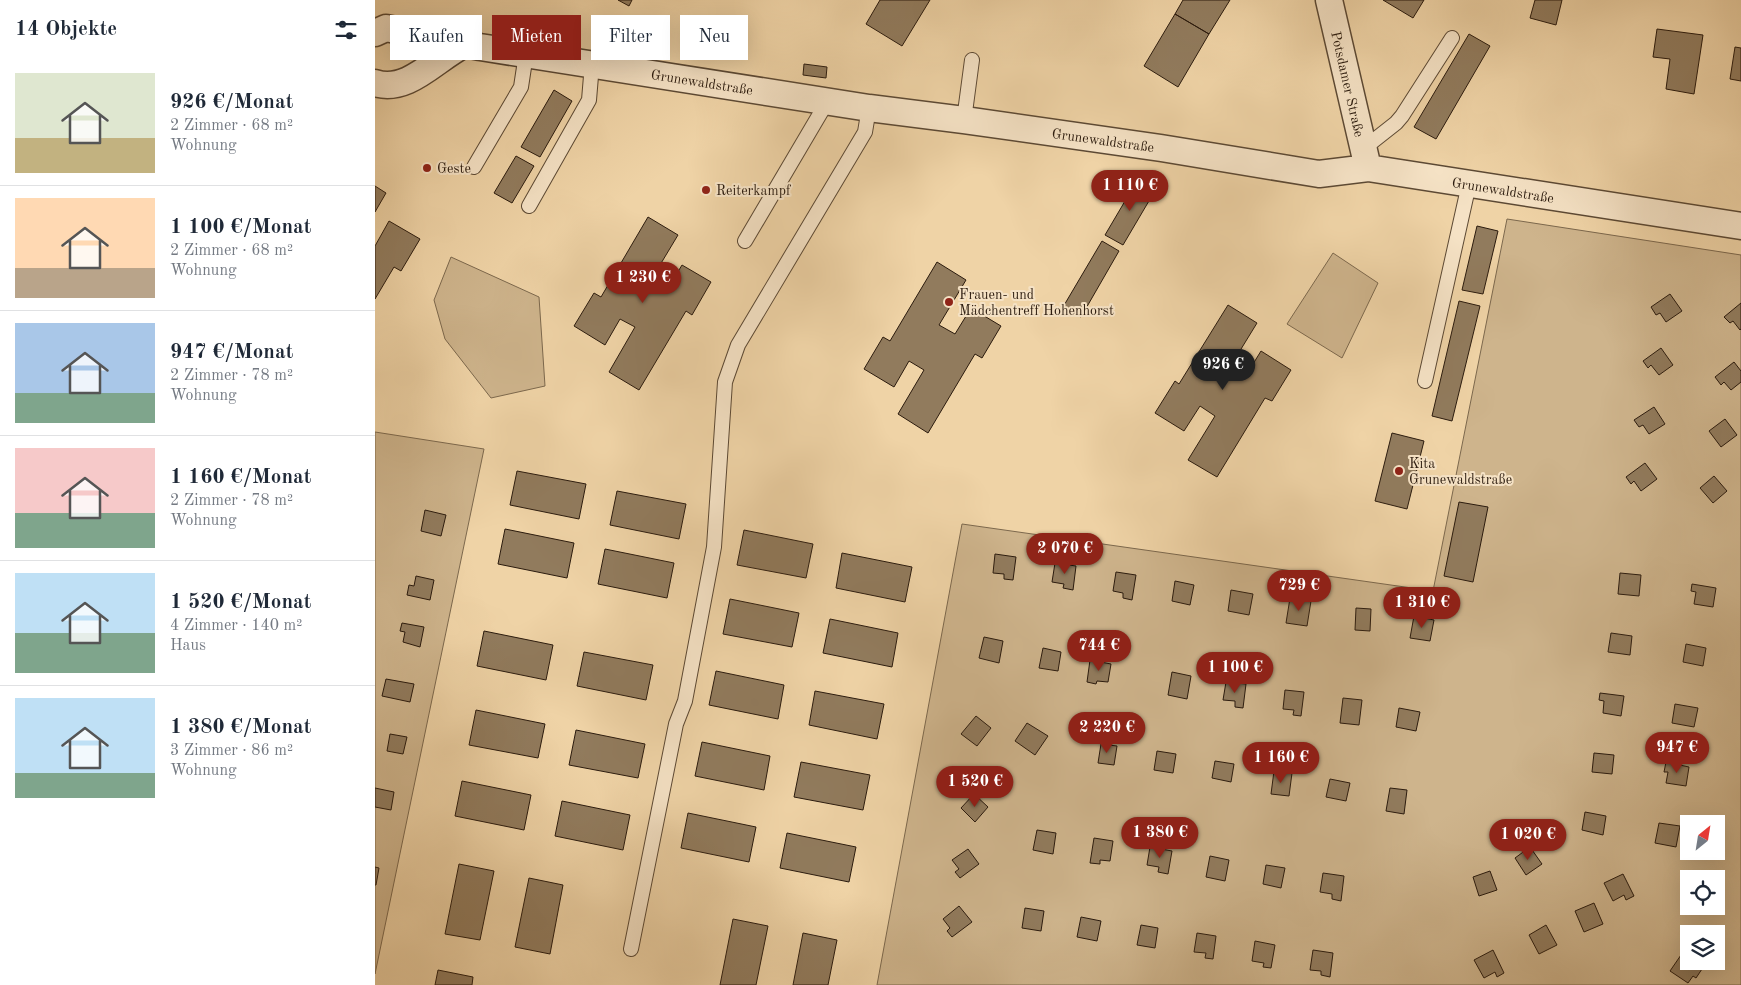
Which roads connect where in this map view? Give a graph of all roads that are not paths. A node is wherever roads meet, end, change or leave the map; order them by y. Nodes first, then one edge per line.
1 (1329, 0) edge
2 (390, 29) edge
3 (375, 33) edge
4 (1452, 38) dead end
5 (440, 60) edge
6 (525, 60) edge
7 (566, 60) edge
8 (972, 60) dead end
9 (592, 64) junction
10 (375, 83) edge
11 (827, 102) junction
12 (869, 108) junction
13 (964, 120) junction
14 (1366, 158) junction
15 (474, 167) dead end
16 (1469, 184) junction
17 (529, 206) dead end
18 (1741, 226) edge
19 (745, 241) dead end
20 (1425, 381) dead end
21 (631, 949) dead end

1 - 14 street, Potsdamer Straße
2 - 3 street, Grunewaldstraße
4 - 14 lane
5 - 10 street
6 - 15 lane
7 - 9 street, Grunewaldstraße
8 - 13 lane
9 - 11 street, Grunewaldstraße
9 - 17 lane
11 - 12 street, Grunewaldstraße
11 - 19 lane
12 - 13 street, Grunewaldstraße
12 - 21 lane
13 - 14 street, Grunewaldstraße
14 - 16 street, Grunewaldstraße
16 - 18 street, Grunewaldstraße
16 - 20 lane

